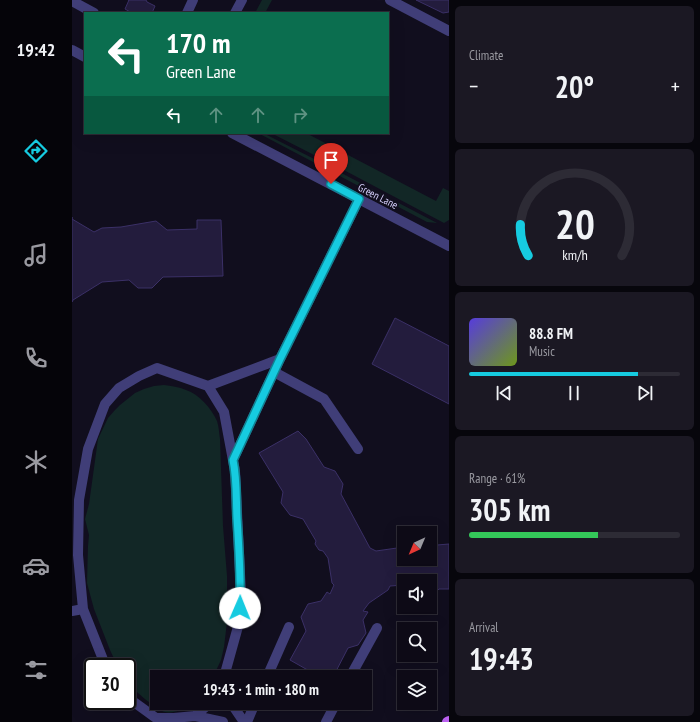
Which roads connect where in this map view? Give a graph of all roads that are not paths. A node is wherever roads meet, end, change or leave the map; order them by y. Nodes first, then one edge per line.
1 (193, 0) edge
2 (242, 0) edge
3 (390, 0) edge
4 (72, 1) edge
5 (92, 12) edge
6 (187, 12) edge
7 (236, 12) edge
8 (449, 31) edge
9 (72, 50) edge
10 (84, 56) edge
11 (234, 134) edge
12 (359, 199) junction
13 (449, 246) edge
14 (280, 359) junction
15 (274, 372) junction
16 (208, 386) junction
17 (358, 449) dead end
18 (233, 460) junction
19 (76, 498) edge
20 (83, 609) junction
21 (72, 610) edge
22 (289, 627) dead end
23 (377, 628) dead end
24 (102, 658) edge
25 (226, 670) edge
26 (270, 670) edge
27 (354, 670) edge
28 (136, 704) edge
29 (202, 710) edge
30 (236, 710) edge
31 (252, 710) edge
32 (332, 710) edge
33 (195, 716) junction
34 (223, 722) edge
35 (244, 722) edge
36 (247, 722) edge
37 (326, 722) edge

1 - 6 street
2 - 7 street
3 - 8 street
4 - 5 street
9 - 10 street
11 - 12 street, Green Lane
12 - 13 street, Green Lane
12 - 14 street
14 - 15 street
14 - 16 street
15 - 17 street
15 - 18 street
16 - 18 street
16 - 19 street
18 - 25 street
19 - 20 street
20 - 21 street
20 - 24 street
22 - 26 street
23 - 27 street
28 - 33 street
29 - 33 street
30 - 35 street
31 - 36 street
32 - 37 street
33 - 34 street

